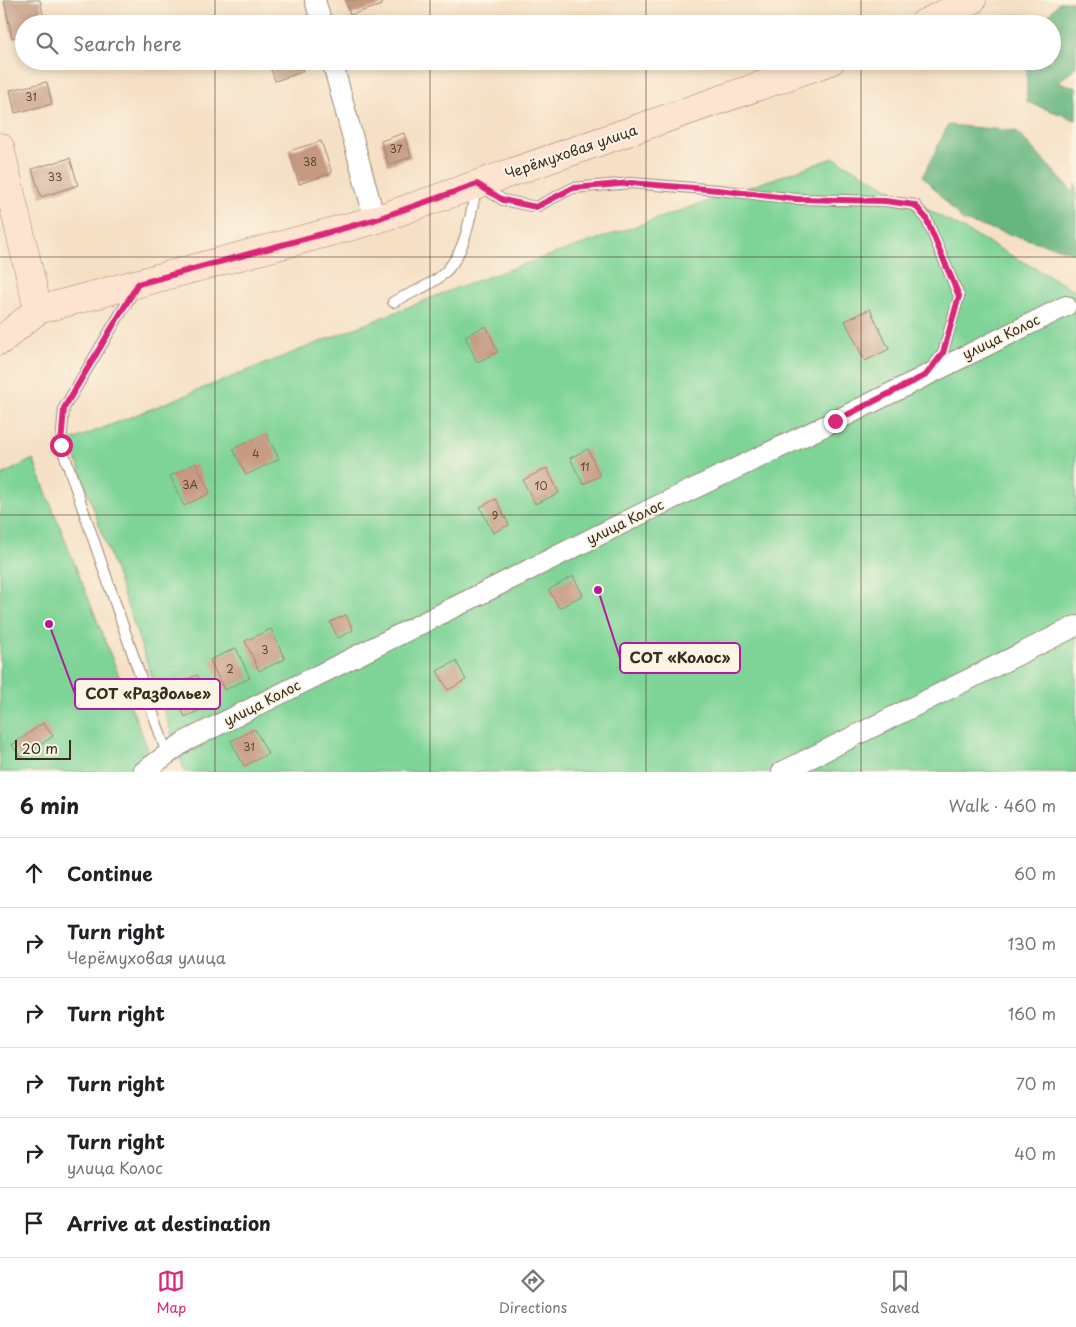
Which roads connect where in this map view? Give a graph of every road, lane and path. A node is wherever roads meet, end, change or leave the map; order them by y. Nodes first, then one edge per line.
1 (315, 0) edge
2 (972, 0) edge
3 (319, 15) edge
4 (941, 15) edge
5 (334, 70) edge
6 (805, 70) edge
7 (0, 146) edge
8 (477, 184) junction
9 (374, 220) junction
10 (138, 284) junction
11 (393, 302) dead end
12 (1066, 306) dead end
13 (38, 310) junction
14 (0, 341) edge
15 (926, 375) junction
16 (1076, 626) edge
17 (171, 763) edge
18 (143, 772) edge
19 (782, 772) edge

1 - 3 street
2 - 4 street
5 - 9 street
6 - 8 street, Черёмуховая улица
7 - 13 street
8 - 9 street, Черёмуховая улица
8 - 11 lane
8 - 15 lane
9 - 10 street, Черёмуховая улица
10 - 13 street, Черёмуховая улица
10 - 17 lane
12 - 15 street, улица Колос
13 - 14 street, Черёмуховая улица
15 - 17 street, улица Колос
16 - 19 street
17 - 18 street, улица Колос

